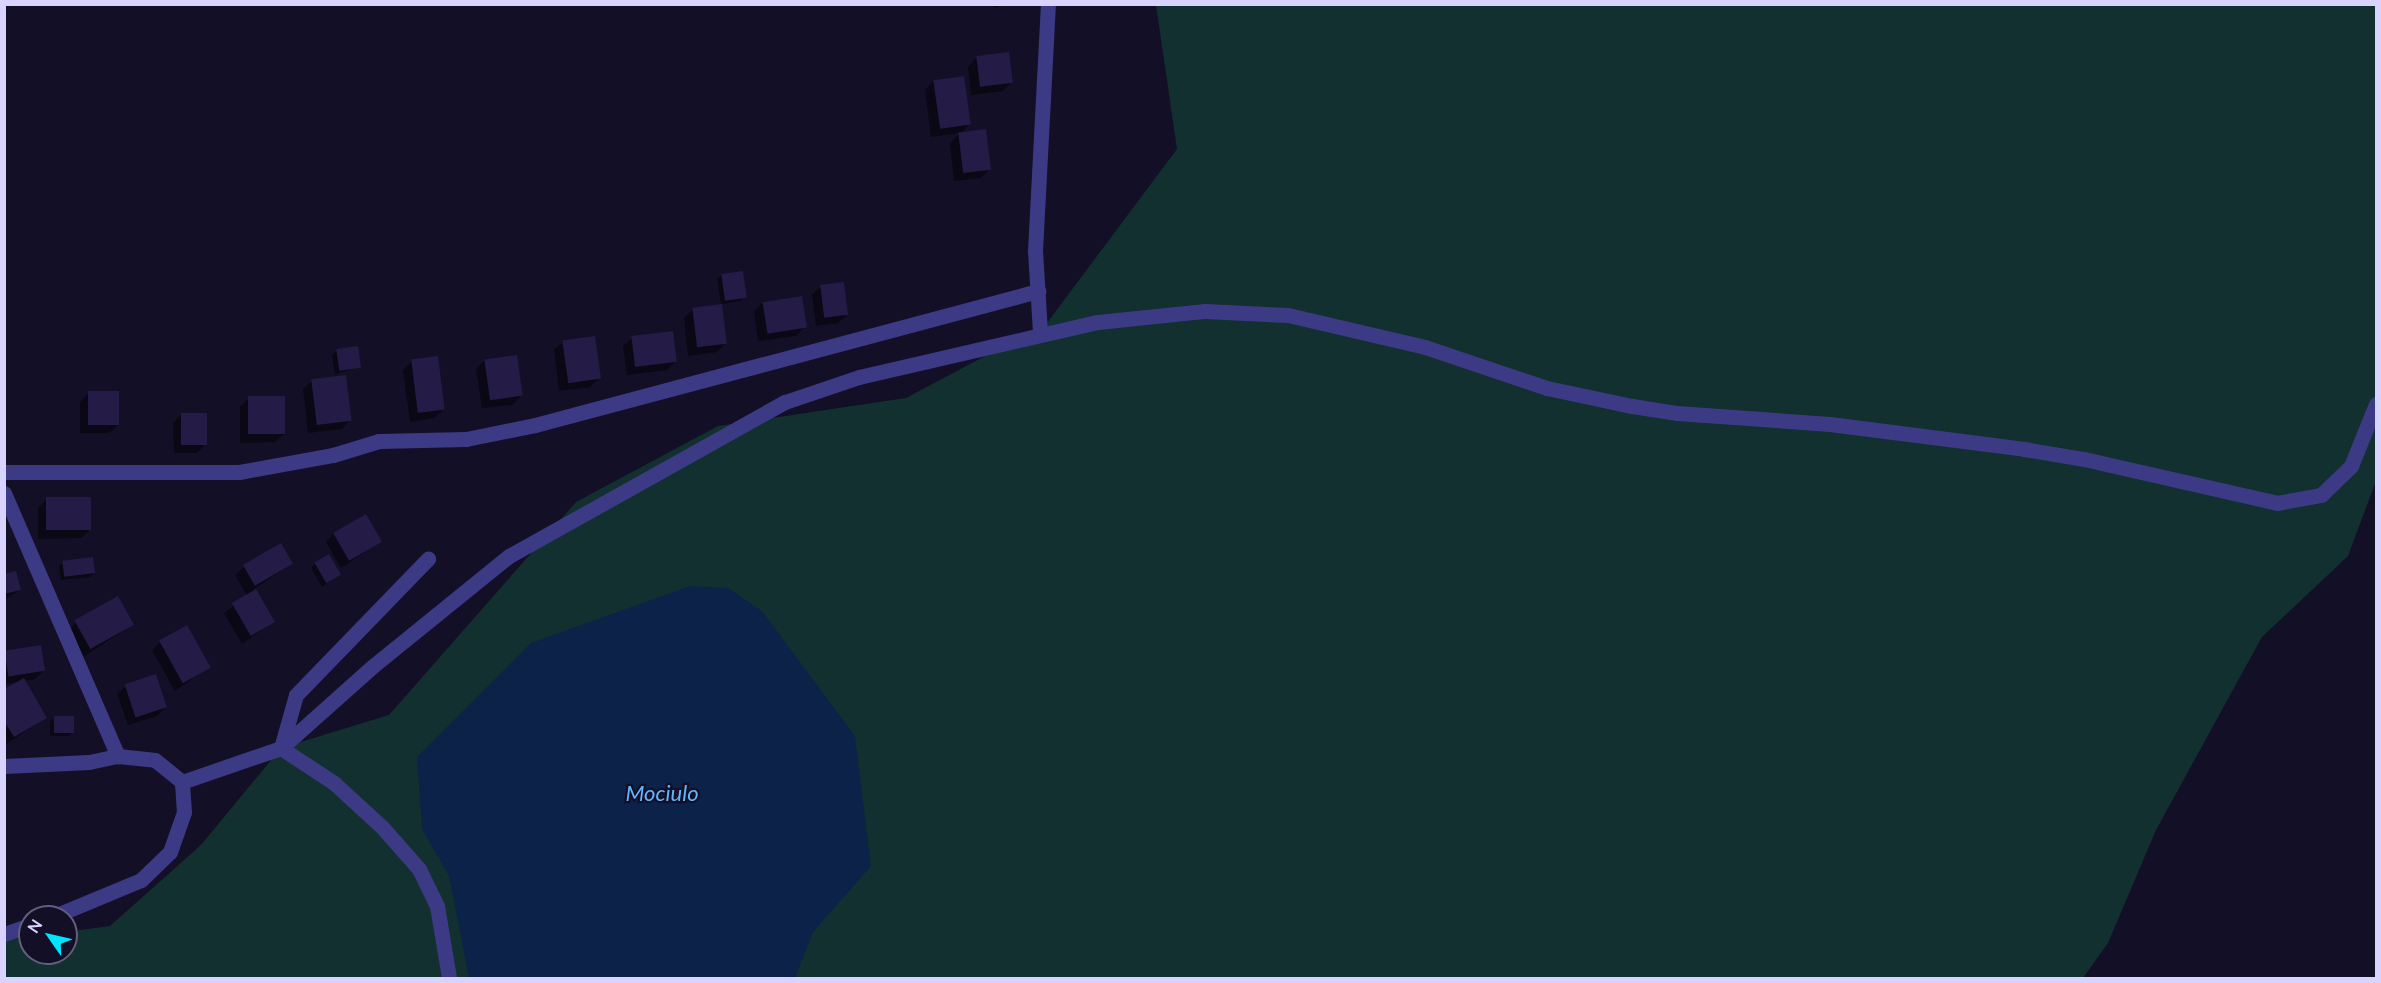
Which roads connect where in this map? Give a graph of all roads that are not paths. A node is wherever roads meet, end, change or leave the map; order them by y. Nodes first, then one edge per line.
1 (1048, 4) edge
2 (1038, 291) junction
3 (1040, 332) junction
4 (2376, 404) edge
5 (4, 472) edge
6 (4, 493) edge
7 (428, 559) dead end
8 (281, 748) junction
9 (118, 756) junction
10 (4, 766) edge
11 (182, 782) junction
12 (78, 906) edge
13 (449, 978) edge

1 - 2 street
2 - 3 street
2 - 5 street
3 - 4 street
3 - 8 street
6 - 9 street
7 - 8 street
8 - 11 street
8 - 13 street
9 - 10 street
9 - 11 street
11 - 12 street

